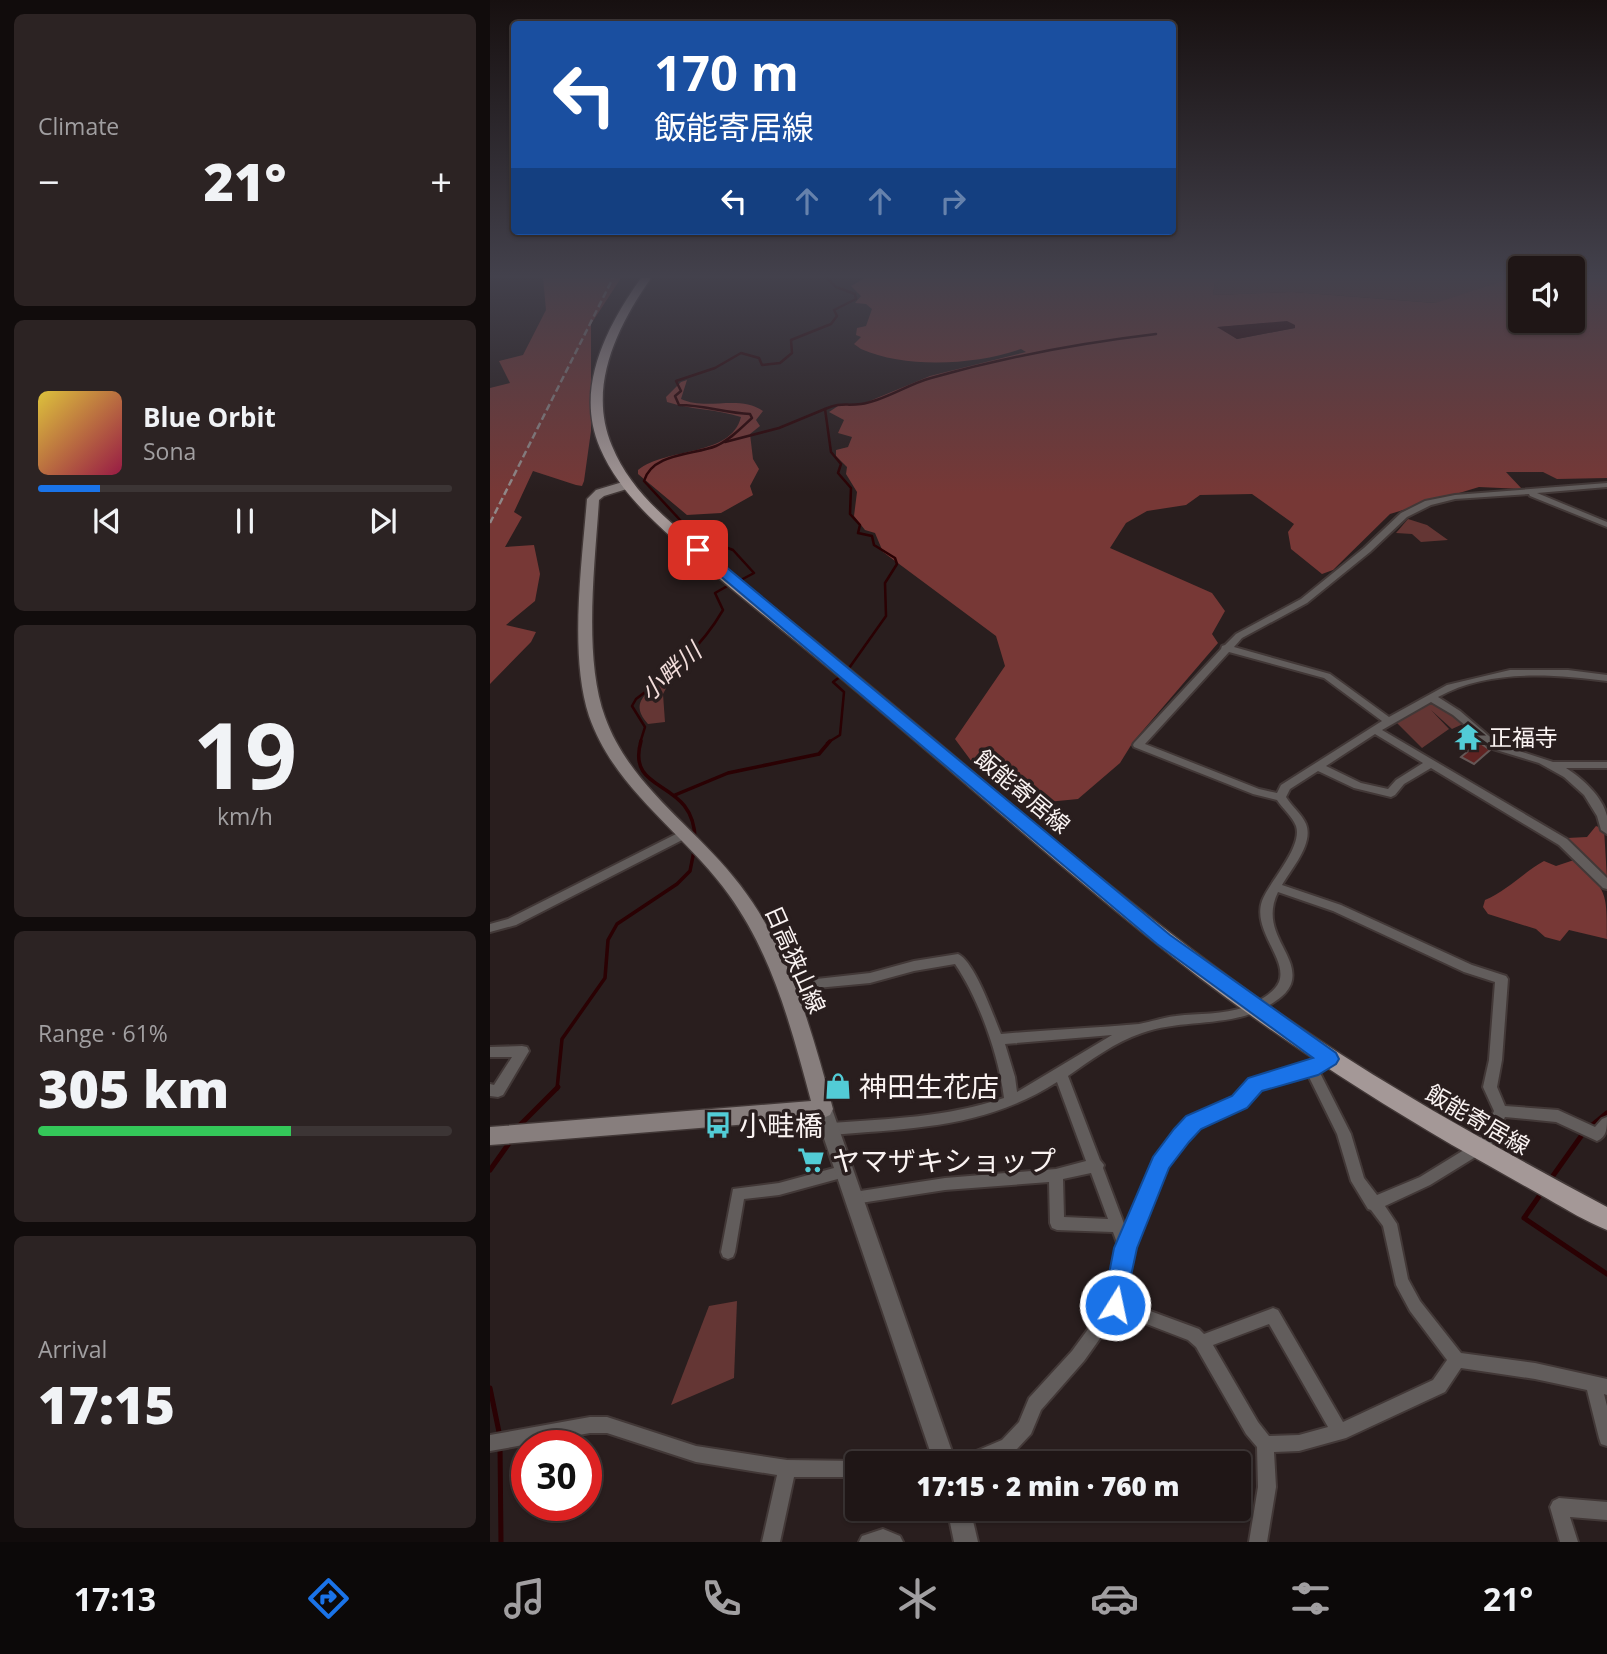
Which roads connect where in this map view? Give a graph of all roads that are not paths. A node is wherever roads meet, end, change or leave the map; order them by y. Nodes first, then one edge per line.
1 (607, 350) edge
2 (626, 485) junction
3 (1607, 485) edge
4 (1531, 493) junction
5 (1607, 525) edge
6 (1225, 648) junction
7 (1607, 678) edge
8 (1432, 698) junction
9 (1389, 721) junction
10 (1375, 730) junction
11 (1431, 763) junction
12 (1553, 765) junction
13 (1607, 765) edge
14 (1319, 767) junction
15 (1281, 797) junction
16 (1607, 830) edge
17 (691, 842) junction
18 (1607, 885) edge
19 (1274, 886) junction
20 (490, 928) edge
21 (785, 986) junction
22 (1256, 1008) junction
23 (1141, 1027) junction
24 (997, 1039) junction
25 (490, 1052) edge
26 (1329, 1059) junction
27 (1311, 1069) junction
28 (1060, 1073) junction
29 (490, 1090) edge
30 (1012, 1101) junction
31 (1501, 1111) junction
32 (827, 1119) junction
33 (1607, 1123) edge
34 (497, 1136) edge
35 (1477, 1149) junction
36 (1097, 1165) junction
37 (845, 1171) junction
38 (1055, 1175) junction
39 (854, 1198) junction
40 (1373, 1204) junction
41 (1607, 1219) edge
42 (1118, 1226) junction
43 (1126, 1248) junction
44 (728, 1252) dead end
45 (1115, 1305) junction
46 (1202, 1342) junction
47 (1457, 1360) junction
48 (1600, 1385) edge
49 (1340, 1432) junction
50 (1607, 1438) edge
51 (490, 1443) edge
52 (1265, 1444) junction
53 (941, 1451) edge
54 (996, 1451) edge
55 (787, 1468) junction
56 (845, 1469) edge
57 (1607, 1511) edge
58 (961, 1521) edge
59 (771, 1542) edge
60 (868, 1542) edge
61 (894, 1542) edge
62 (966, 1542) edge
63 (1258, 1542) edge
64 (1569, 1542) edge

1 - 2 main road, 飯能寄居線
2 - 17 main road, 日高狭山線
2 - 22 main road, 飯能寄居線
3 - 4 street
4 - 5 street
4 - 6 street
6 - 9 street
6 - 15 street
7 - 8 street
8 - 9 street
8 - 12 street
9 - 10 street
10 - 11 street
10 - 14 street
11 - 14 street
11 - 18 street
12 - 13 street
12 - 16 street
14 - 15 street
15 - 19 street
17 - 20 street
17 - 21 main road, 日高狭山線
19 - 22 street
19 - 31 street
21 - 24 street
21 - 32 main road, 日高狭山線
22 - 23 street
22 - 26 main road, 飯能寄居線
23 - 24 street
23 - 28 street
24 - 30 street
25 - 29 street
26 - 27 street
26 - 35 main road, 飯能寄居線
27 - 40 street
27 - 43 street
28 - 30 street
28 - 36 street
30 - 32 street
31 - 33 street
31 - 35 street
32 - 34 main road
32 - 37 street
35 - 40 street
35 - 41 main road, 飯能寄居線
36 - 38 street
36 - 42 street
37 - 39 street
37 - 44 street
38 - 39 street
38 - 42 street
39 - 53 street
40 - 47 street
42 - 43 street
43 - 45 street
45 - 46 street
45 - 54 street
46 - 49 street
46 - 52 street
47 - 48 street
47 - 49 street
48 - 50 street
49 - 52 street
51 - 55 street
52 - 63 street
55 - 56 street
55 - 59 street
57 - 64 street
58 - 62 street
60 - 61 street

